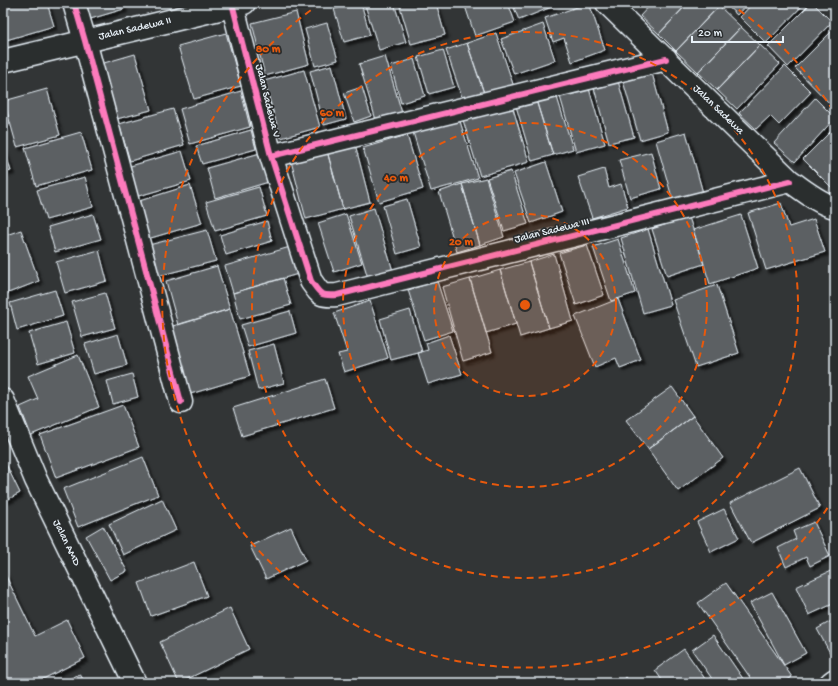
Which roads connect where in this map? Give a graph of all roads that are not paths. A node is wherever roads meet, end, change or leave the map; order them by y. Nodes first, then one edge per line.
1 (74, 3) edge
2 (607, 3) edge
3 (236, 4) edge
4 (85, 41) junction
5 (666, 59) junction
6 (3, 61) edge
7 (271, 156) junction
8 (790, 181) junction
9 (835, 208) edge
10 (319, 293) joint
11 (3, 400) edge
12 (181, 402) dead end
13 (835, 680) edge
14 (134, 683) edge
15 (831, 683) edge

1 - 4 street
2 - 5 street, Jalan Sadewa
3 - 4 street, Jalan Sadewa II
3 - 7 street, Jalan Sadewa V
4 - 6 street, Jalan Sadewa II
4 - 12 street
5 - 7 street
5 - 8 street, Jalan Sadewa
7 - 10 street, Jalan Sadewa V
8 - 9 street, Jalan Sadewa
8 - 10 street, Jalan Sadewa III
11 - 14 street, Jalan AMD
13 - 15 street

